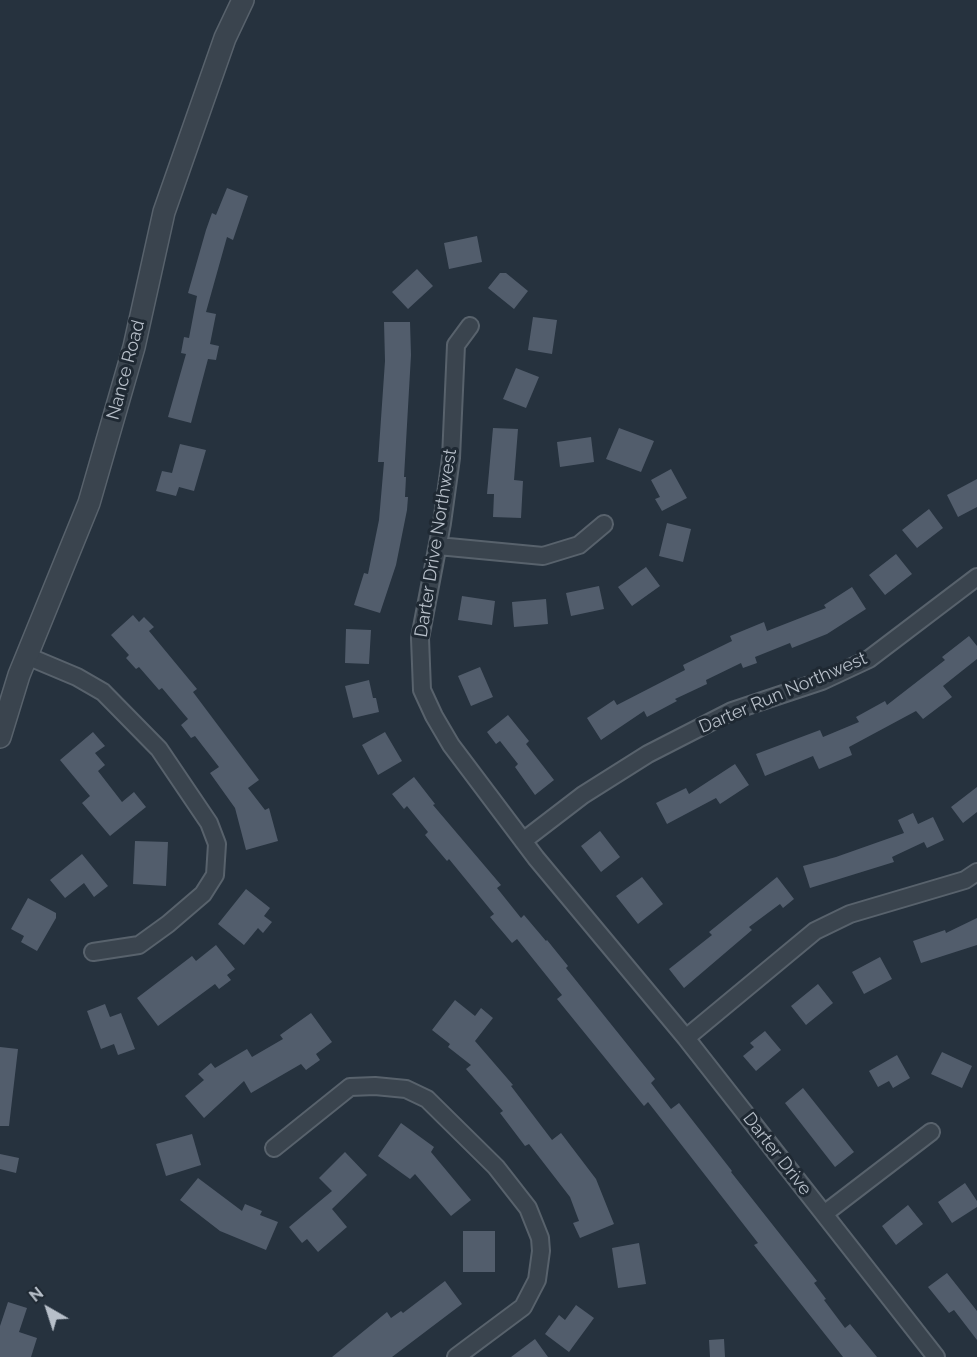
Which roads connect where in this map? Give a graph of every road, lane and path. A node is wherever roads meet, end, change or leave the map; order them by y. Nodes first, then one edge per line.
1 (243, 0) edge
2 (470, 326) dead end
3 (604, 524) dead end
4 (438, 546) junction
5 (977, 577) edge
6 (27, 656) junction
7 (0, 737) edge
8 (523, 841) junction
9 (977, 872) edge
10 (93, 952) dead end
11 (615, 952) joint
12 (686, 1038) junction
13 (931, 1132) dead end
14 (274, 1148) dead end
15 (824, 1214) junction
16 (456, 1357) edge
17 (936, 1357) edge

1 - 6 street, Nance Road
2 - 4 street, Darter Drive Northwest
3 - 4 street
4 - 8 street, Darter Drive Northwest
5 - 8 street, Darter Run Northwest
6 - 7 street, Nance Road
6 - 10 street
8 - 11 street, Darter Drive Northwest
9 - 12 street
11 - 12 street, Darter Drive
12 - 15 street, Darter Drive
13 - 15 street
14 - 16 street
15 - 17 street, Darter Drive

